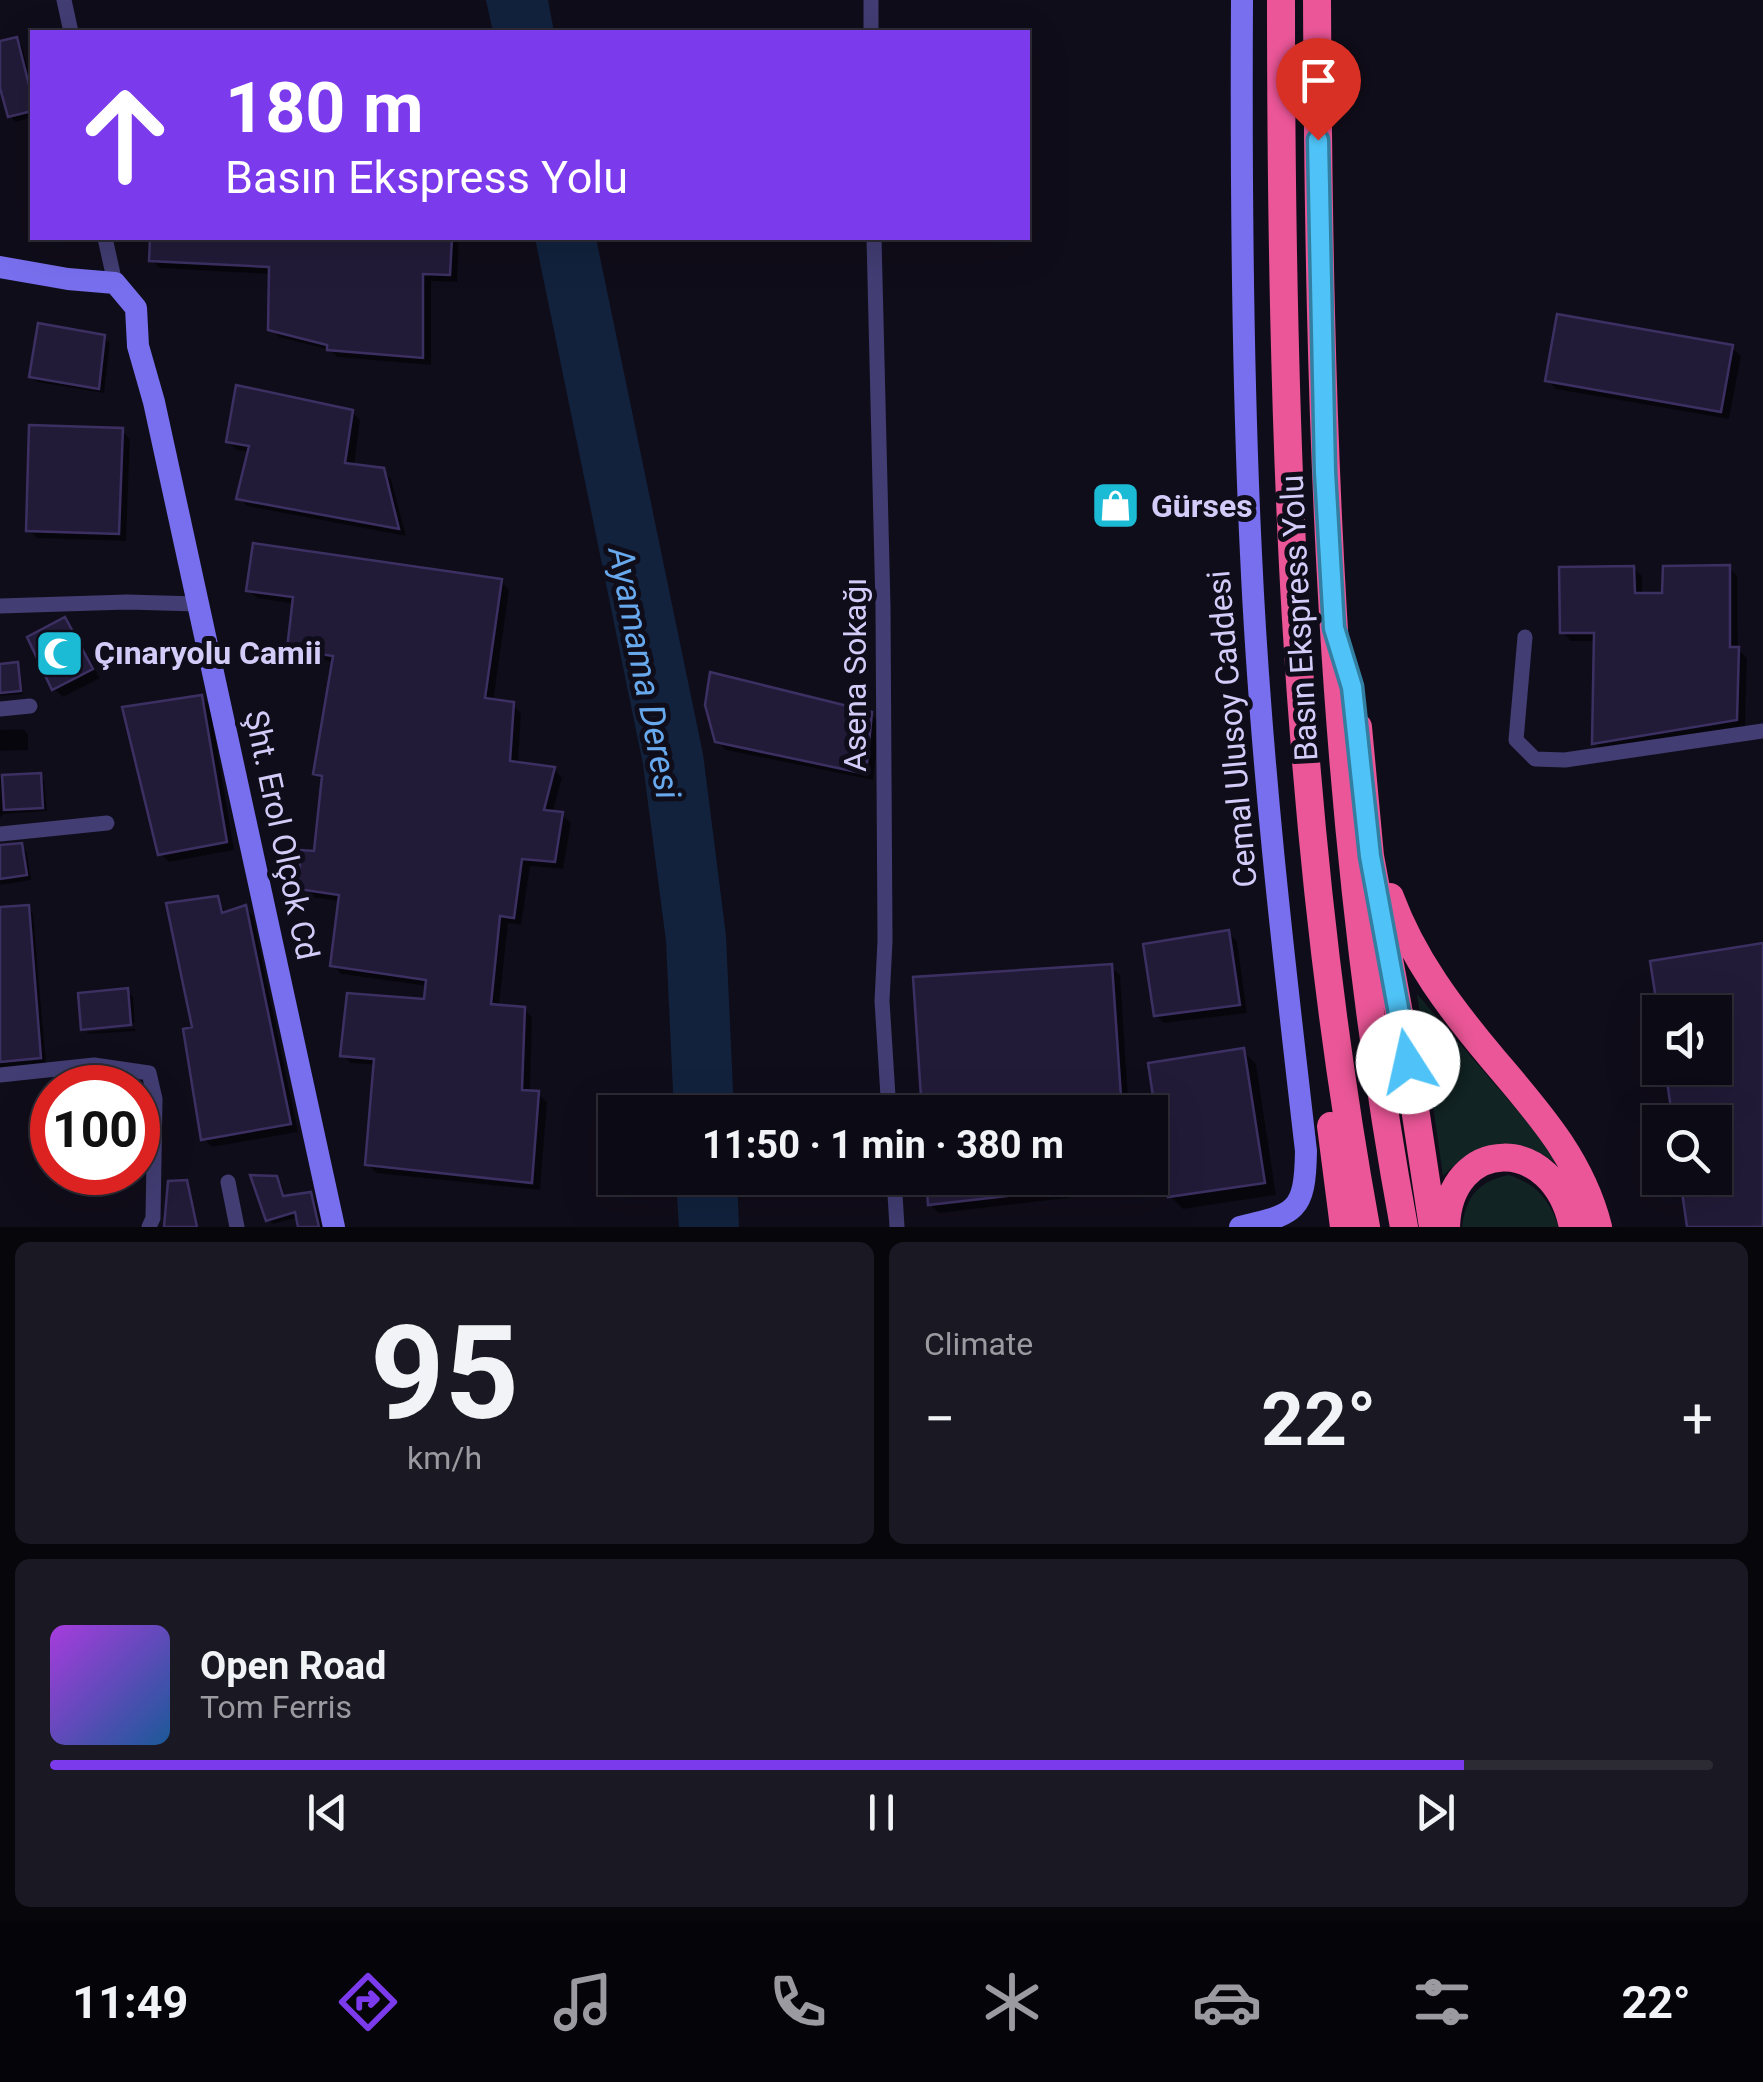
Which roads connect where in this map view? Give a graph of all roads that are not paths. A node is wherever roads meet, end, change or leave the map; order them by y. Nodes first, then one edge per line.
1 (64, 0) edge
2 (872, 0) edge
3 (1242, 0) edge
4 (1282, 0) edge
5 (1318, 0) edge
6 (71, 30) edge
7 (872, 30) edge
8 (104, 240) edge
9 (874, 240) edge
10 (0, 267) edge
11 (114, 283) junction
12 (198, 604) junction
13 (0, 606) edge
14 (1334, 628) junction
15 (1525, 636) dead end
16 (30, 706) dead end
17 (0, 709) edge
18 (1763, 731) edge
19 (1364, 778) junction
20 (106, 823) dead end
21 (0, 834) edge
22 (1314, 871) junction
23 (0, 1076) edge
24 (889, 1095) edge
25 (228, 1182) dead end
26 (895, 1195) edge
27 (1340, 1198) junction
28 (152, 1224) edge
29 (237, 1227) edge
30 (334, 1227) edge
31 (897, 1227) edge
32 (1240, 1227) edge
33 (1329, 1227) edge
34 (1344, 1227) edge
35 (1366, 1227) edge
36 (1404, 1227) edge
37 (1433, 1227) edge
38 (1446, 1227) edge
39 (1572, 1227) edge
40 (1598, 1227) edge

1 - 6 street
2 - 7 street
3 - 32 main road, Cemal Ulusoy Caddesi
4 - 22 highway, Basın Ekspress Yolu
5 - 14 highway, Basın Ekspress Yolu
8 - 11 street
9 - 24 street, Asena Sokağı
10 - 11 main road
11 - 12 main road, Şht. Erol Olçok Cd
12 - 13 street
12 - 30 main road, Şht. Erol Olçok Cd
14 - 19 highway
14 - 36 highway, Basın Ekspress Yolu
15 - 18 street
16 - 17 street
19 - 37 highway
19 - 40 highway
20 - 21 street
22 - 27 highway
22 - 35 highway, Basın Ekspress Yolu
23 - 28 street
25 - 29 street
26 - 31 street
27 - 33 highway
27 - 34 highway
38 - 39 highway

